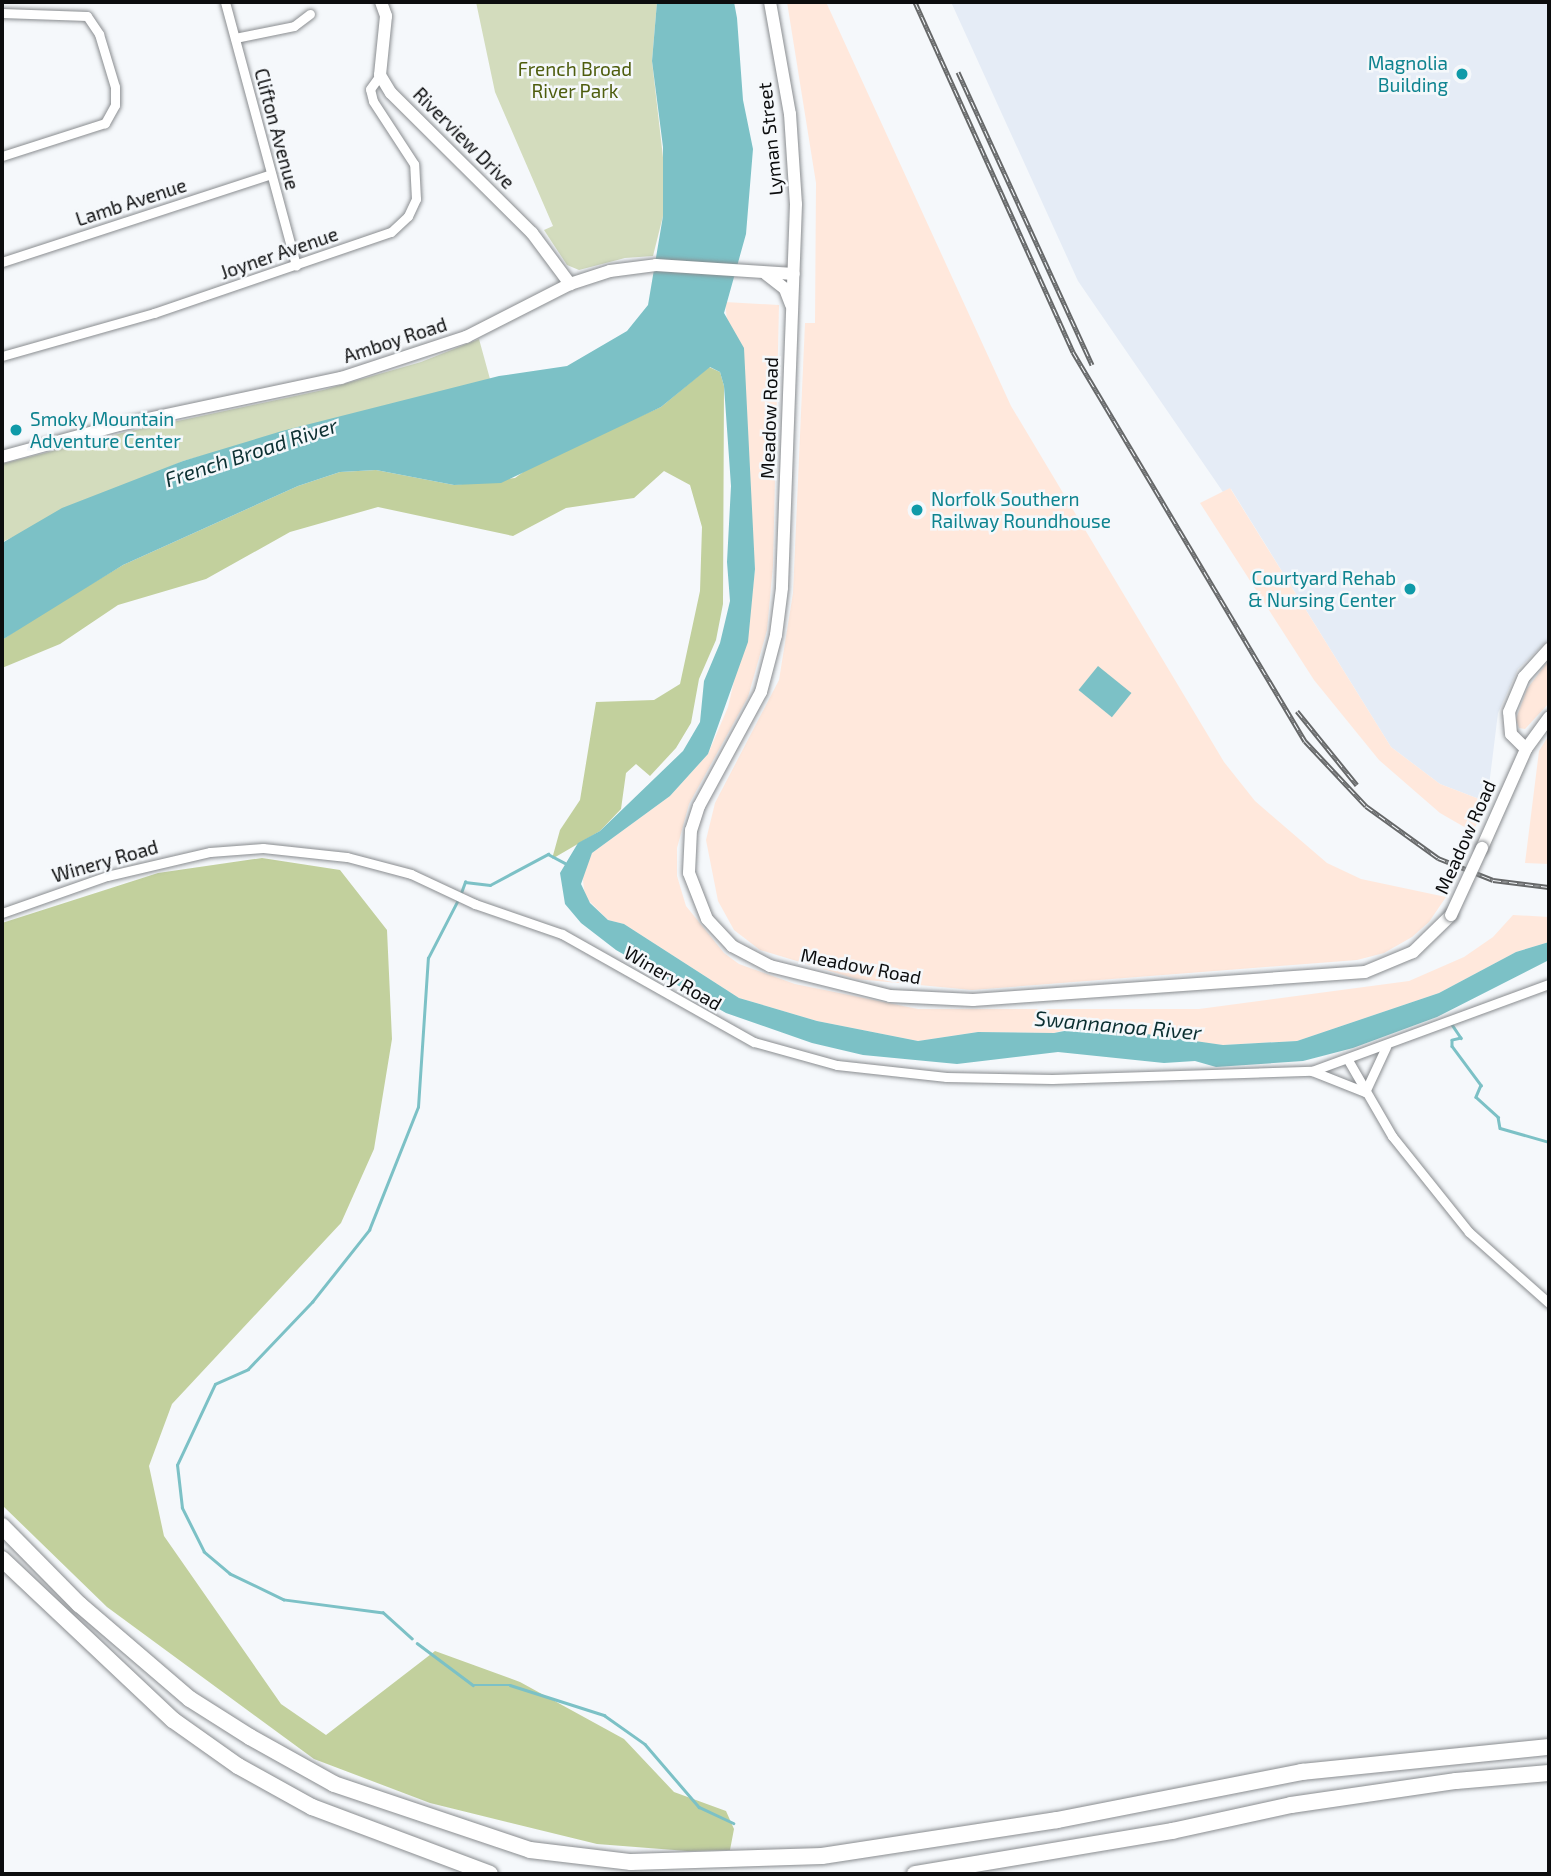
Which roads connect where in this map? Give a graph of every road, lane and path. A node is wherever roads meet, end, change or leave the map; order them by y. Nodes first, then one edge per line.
1 (225, 2) edge
2 (381, 2) edge
3 (770, 2) edge
4 (2, 13) edge
5 (310, 14) dead end
6 (235, 38) junction
7 (380, 75) junction
8 (2, 156) edge
9 (271, 174) junction
10 (2, 262) edge
11 (296, 266) junction
12 (762, 273) junction
13 (794, 274) junction
14 (570, 284) junction
15 (793, 311) junction
16 (2, 356) edge
17 (2, 457) edge
18 (1549, 649) edge
19 (1549, 717) edge
20 (1526, 749) junction
21 (2, 912) edge
22 (1549, 984) edge
23 (1387, 1046) junction
24 (1348, 1060) junction
25 (1312, 1070) junction
26 (1365, 1092) junction
27 (1549, 1303) edge
28 (2, 1527) edge
29 (2, 1559) edge
30 (1549, 1747) edge
31 (1549, 1773) edge
32 (490, 1874) edge
33 (915, 1874) edge

1 - 6 street, Clifton Avenue
2 - 7 main road
3 - 13 main road, Lyman Street
4 - 8 street
5 - 6 street
6 - 9 street, Clifton Avenue
7 - 11 street, Joyner Avenue
7 - 14 main road, Riverview Drive
9 - 10 street, Lamb Avenue
9 - 11 street, Clifton Avenue
11 - 16 street, Joyner Avenue
12 - 13 main road, Amboy Road
12 - 14 main road, Amboy Road
12 - 15 main road
13 - 15 main road, Meadow Road
14 - 17 main road, Amboy Road
15 - 20 main road, Meadow Road, bridge
18 - 20 main road
19 - 20 main road, Meadow Road
21 - 25 street, Winery Road
22 - 23 street, Winery Road
23 - 24 street, Winery Road
23 - 26 street
24 - 25 street, Winery Road
24 - 26 street
25 - 26 street
26 - 27 street
28 - 30 highway
29 - 32 highway
31 - 33 highway

